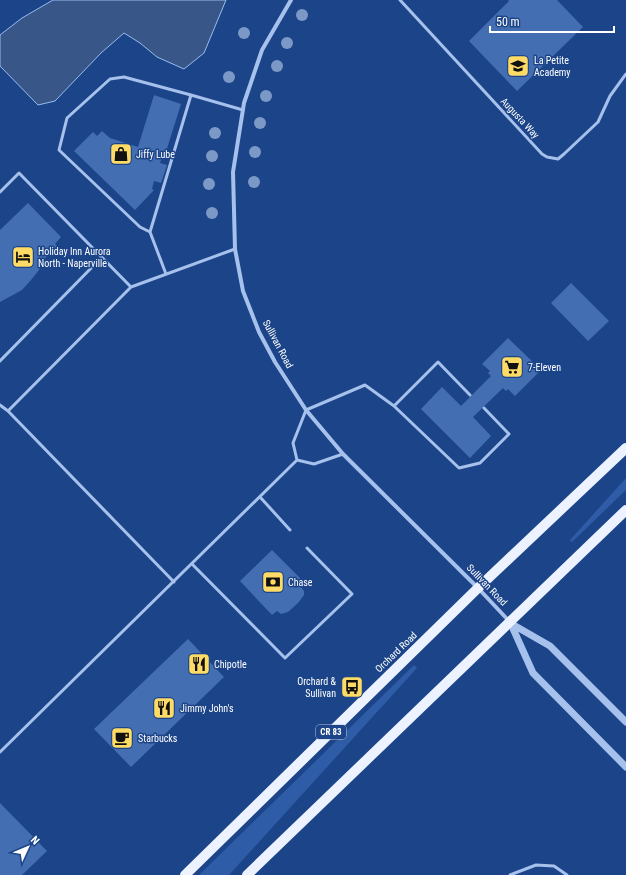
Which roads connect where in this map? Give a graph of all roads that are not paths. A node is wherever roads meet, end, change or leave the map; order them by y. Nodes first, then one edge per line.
1 (291, 0) edge
2 (400, 0) edge
3 (626, 74) edge
4 (191, 95) junction
5 (243, 110) junction
6 (0, 192) edge
7 (150, 232) junction
8 (235, 249) junction
9 (102, 257) junction
10 (166, 274) junction
11 (131, 287) junction
12 (0, 361) edge
13 (470, 395) dead end
14 (0, 405) edge
15 (394, 406) junction
16 (484, 408) dead end
17 (8, 410) junction
18 (306, 410) junction
19 (626, 448) edge
20 (343, 454) junction
21 (297, 460) junction
22 (260, 497) junction
23 (626, 510) edge
24 (290, 530) dead end
25 (307, 548) dead end
26 (192, 564) junction
27 (174, 582) junction
28 (478, 588) junction
29 (510, 622) junction
30 (626, 722) edge
31 (0, 752) edge
32 (626, 767) edge
33 (185, 875) edge
34 (247, 875) edge
35 (510, 875) edge
36 (567, 875) edge

1 - 5 street, Sullivan Road
2 - 3 lane, Augusta Way
4 - 5 lane
4 - 7 lane
4 - 7 lane
5 - 8 street, Sullivan Road
6 - 9 lane
7 - 10 lane
8 - 10 lane
8 - 18 street, Sullivan Road
9 - 11 lane
9 - 12 lane
10 - 11 lane
11 - 17 lane
13 - 15 lane
14 - 17 lane
15 - 16 lane
15 - 18 lane
17 - 27 lane
18 - 20 street, Sullivan Road
18 - 21 lane
19 - 28 main road, Orchard Road / CR 83
20 - 21 lane
20 - 28 street, Sullivan Road
21 - 22 lane
22 - 24 lane
22 - 26 lane
23 - 29 main road
25 - 26 lane
26 - 27 lane
27 - 31 lane
28 - 29 street, Sullivan Road
28 - 33 main road, Orchard Road / CR 83
29 - 30 street, Sullivan Road
29 - 32 street, Sullivan Road
29 - 34 main road
35 - 36 lane

